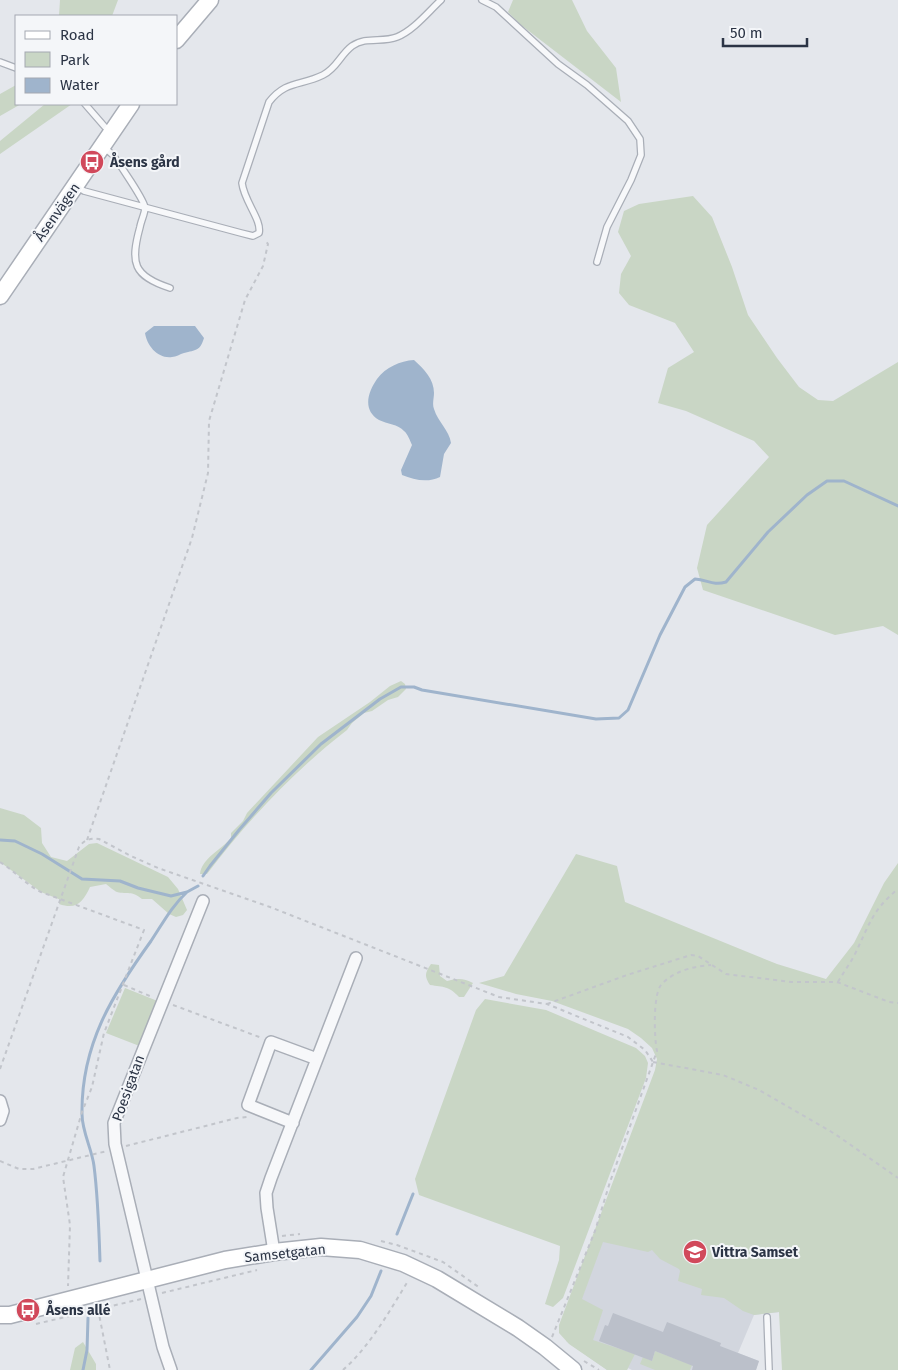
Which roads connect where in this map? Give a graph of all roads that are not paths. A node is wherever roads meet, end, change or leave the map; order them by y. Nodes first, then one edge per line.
1 (210, 0) edge
2 (441, 0) edge
3 (482, 0) edge
4 (178, 38) edge
5 (0, 62) edge
6 (15, 68) edge
7 (86, 105) edge
8 (130, 105) edge
9 (111, 132) junction
10 (102, 146) junction
11 (76, 186) junction
12 (145, 207) junction
13 (598, 262) dead end
14 (170, 288) dead end
15 (0, 296) edge
16 (203, 901) dead end
17 (356, 958) dead end
18 (317, 1059) junction
19 (0, 1101) edge
20 (0, 1120) edge
21 (293, 1122) junction
22 (273, 1245) junction
23 (147, 1280) junction
24 (0, 1315) edge
25 (768, 1318) dead end
26 (571, 1366) edge
27 (171, 1370) edge
28 (769, 1370) edge

1 - 4 street
2 - 12 lane
3 - 13 lane
5 - 6 lane
7 - 9 lane
8 - 9 street, Åsenvägen
9 - 10 street, Åsenvägen
10 - 11 street, Åsenvägen
10 - 12 lane
11 - 12 lane
11 - 15 street, Åsenvägen
12 - 14 lane
16 - 23 street, Poesigatan
17 - 18 street
18 - 21 street
18 - 21 street
19 - 20 street
21 - 22 street
22 - 23 street, Samsetgatan
22 - 26 street, Samsetgatan
23 - 24 street, Samsetgatan
23 - 27 street, Poesigatan
25 - 28 lane

